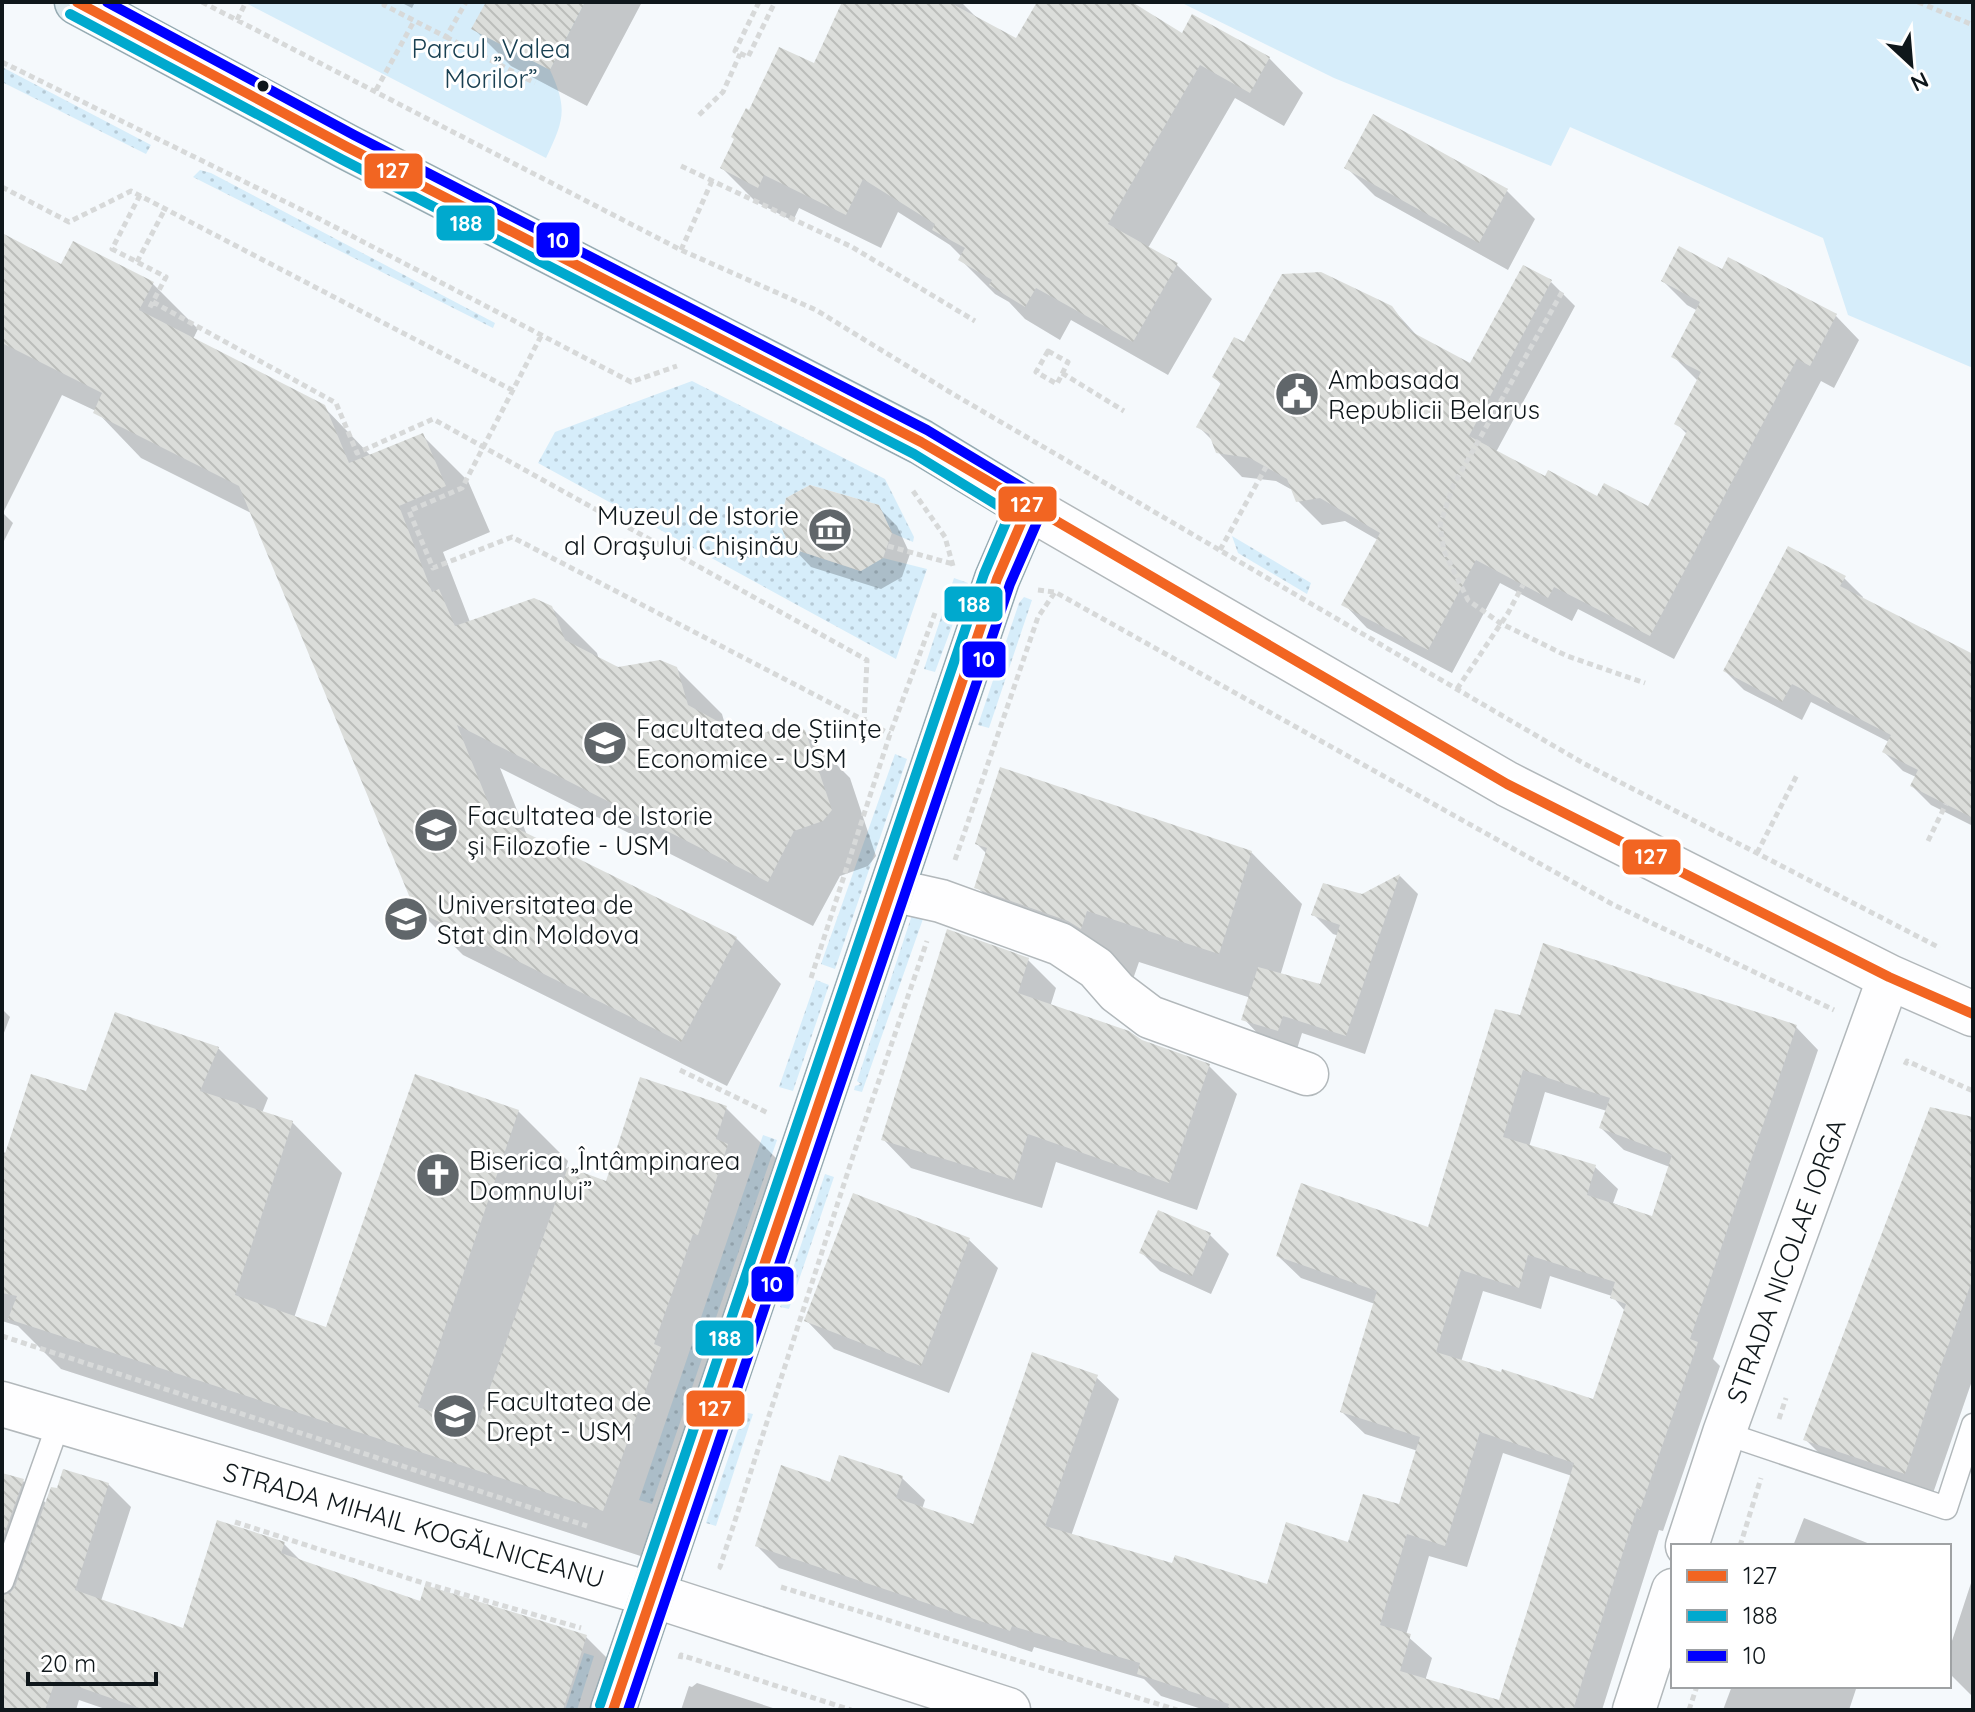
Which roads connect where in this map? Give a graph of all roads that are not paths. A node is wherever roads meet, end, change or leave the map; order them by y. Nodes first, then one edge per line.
1 (77, 2) edge
2 (1028, 507) junction
3 (892, 890) junction
4 (1889, 977) junction
5 (1973, 1014) edge
6 (1307, 1074) dead end
7 (2, 1404) edge
8 (59, 1422) junction
9 (1973, 1425) edge
10 (1724, 1433) junction
11 (1688, 1544) edge
12 (2, 1582) edge
13 (653, 1595) junction
14 (1671, 1596) edge
15 (613, 1710) edge
16 (1008, 1710) edge
17 (1634, 1710) edge

1 - 2 main road
2 - 3 main road
2 - 4 main road
3 - 6 street
3 - 13 main road
4 - 5 main road
4 - 10 street, STRADA NICOLAE IORGA
7 - 8 main road, STRADA MIHAIL KOGĂLNICEANU
8 - 12 lane
8 - 13 main road, STRADA MIHAIL KOGĂLNICEANU
9 - 10 lane
10 - 11 street, STRADA NICOLAE IORGA
13 - 15 main road
13 - 16 main road, STRADA MIHAIL KOGĂLNICEANU
14 - 17 street

